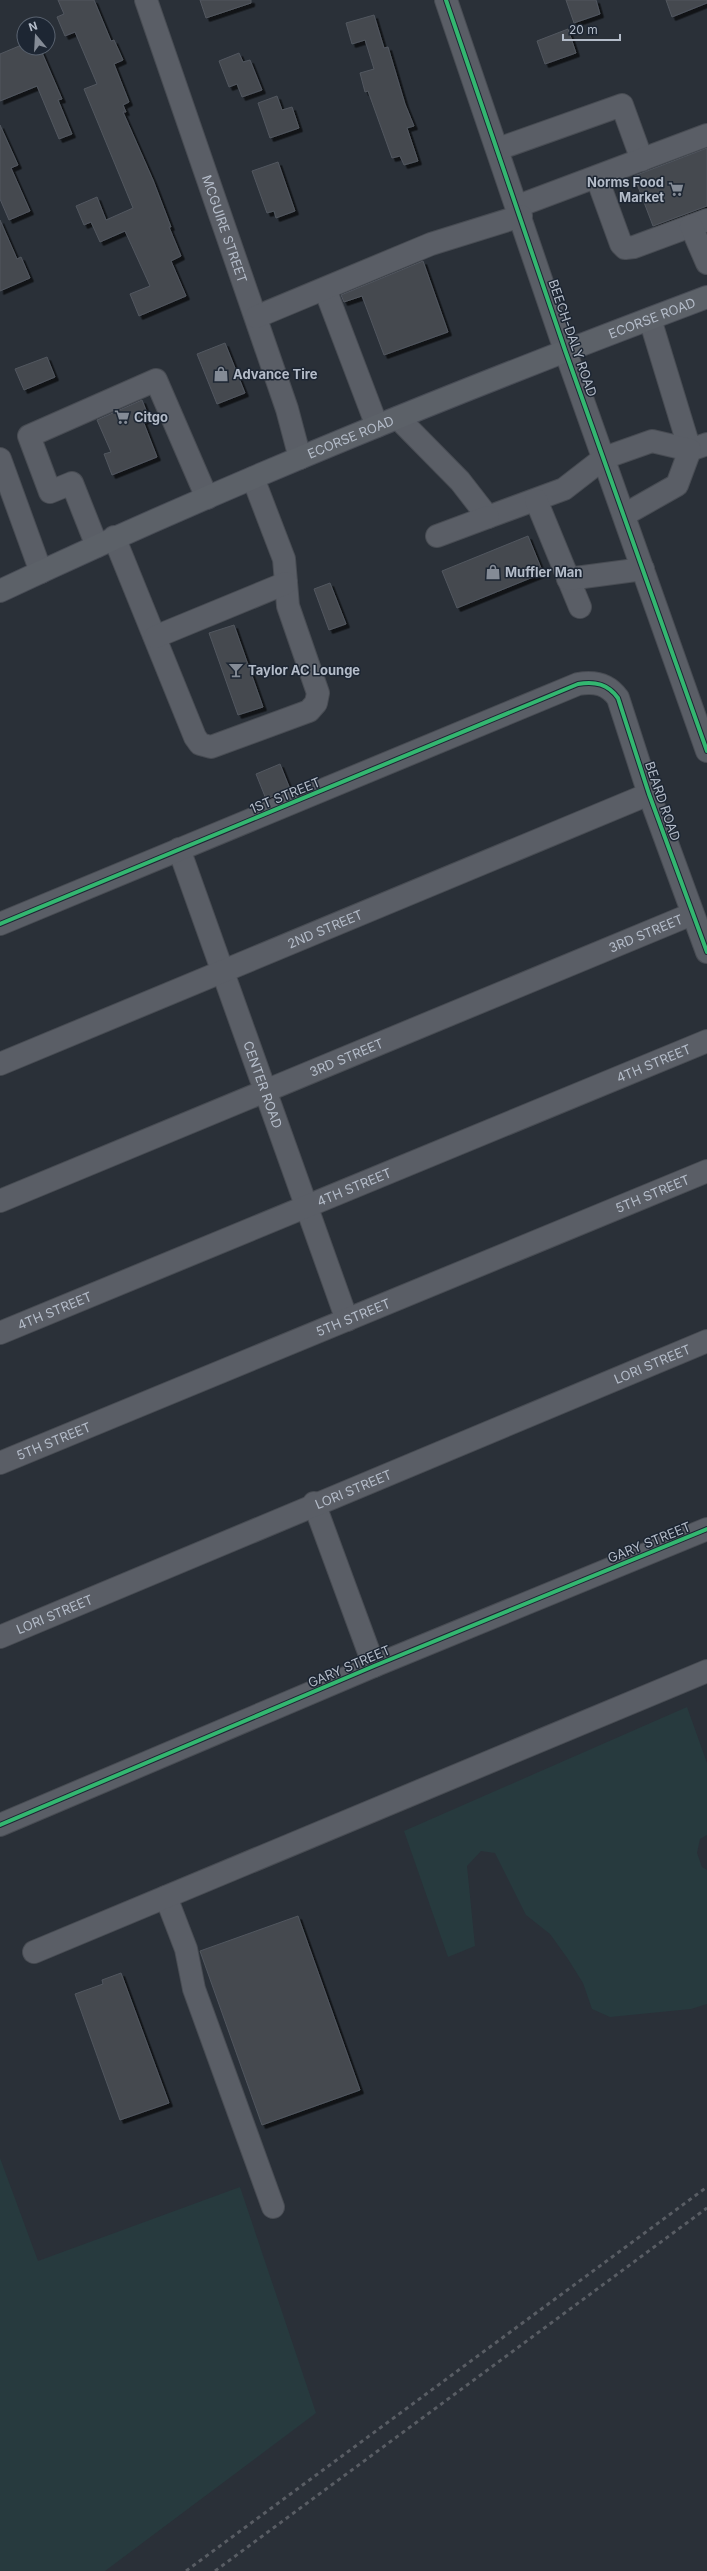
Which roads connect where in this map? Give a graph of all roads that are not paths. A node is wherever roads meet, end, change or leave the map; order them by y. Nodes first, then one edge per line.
1 (146, 0) edge
2 (446, 0) edge
3 (707, 135) edge
4 (498, 149) junction
5 (642, 160) junction
6 (597, 178) junction
7 (520, 211) junction
8 (699, 223) edge
9 (707, 263) edge
10 (325, 289) junction
11 (707, 297) edge
12 (256, 317) junction
13 (650, 319) junction
14 (566, 350) junction
15 (398, 418) junction
16 (377, 426) junction
17 (699, 447) edge
18 (300, 458) junction
19 (604, 458) junction
20 (0, 459) edge
21 (253, 478) junction
22 (207, 498) junction
23 (536, 500) junction
24 (624, 515) junction
25 (488, 517) junction
26 (437, 536) dead end
27 (106, 542) junction
28 (643, 569) junction
29 (41, 572) junction
30 (568, 579) junction
31 (286, 583) junction
32 (0, 591) edge
33 (580, 607) dead end
34 (155, 637) junction
35 (578, 684) joint
36 (707, 751) edge
37 (649, 794) junction
38 (179, 849) junction
39 (692, 914) junction
40 (0, 924) edge
41 (707, 952) edge
42 (223, 972) junction
43 (707, 1041) edge
44 (0, 1064) edge
45 (266, 1091) junction
46 (707, 1171) edge
47 (0, 1201) edge
48 (306, 1205) junction
49 (347, 1320) junction
50 (0, 1332) edge
51 (707, 1341) edge
52 (0, 1464) edge
53 (314, 1503) junction
54 (707, 1529) edge
55 (0, 1637) edge
56 (374, 1666) junction
57 (707, 1671) edge
58 (0, 1824) edge
59 (166, 1897) junction
60 (34, 1952) dead end
61 (273, 2207) dead end

1 - 12 street, MCGUIRE STREET
2 - 4 street, BEECH-DALY ROAD
3 - 5 street
4 - 5 street
4 - 7 street, BEECH-DALY ROAD
5 - 6 street
6 - 7 street
6 - 8 street
7 - 10 street
7 - 14 street, BEECH-DALY ROAD
8 - 9 street
10 - 12 street
10 - 16 street
11 - 13 main road, ECORSE ROAD
12 - 18 street, MCGUIRE STREET
13 - 14 main road, ECORSE ROAD
13 - 17 street
14 - 15 main road, ECORSE ROAD
14 - 19 street, BEECH-DALY ROAD
15 - 16 main road, ECORSE ROAD
15 - 25 street
16 - 18 main road, ECORSE ROAD
17 - 19 street
17 - 24 street
18 - 21 main road, ECORSE ROAD
19 - 23 street
19 - 24 street, BEECH-DALY ROAD
20 - 29 street
21 - 22 main road, ECORSE ROAD
21 - 31 street
22 - 27 main road, ECORSE ROAD
22 - 27 street
23 - 25 street
23 - 30 street
24 - 28 street, BEECH-DALY ROAD
25 - 26 street
27 - 29 main road, ECORSE ROAD
27 - 34 street
28 - 30 street
28 - 36 street, BEECH-DALY ROAD
29 - 32 main road, ECORSE ROAD
30 - 33 street
31 - 34 street
31 - 34 street
35 - 37 street, BEARD ROAD
35 - 38 street, 1ST STREET
37 - 39 street, BEARD ROAD
37 - 42 street, 2ND STREET
38 - 40 street, 1ST STREET
38 - 42 street, CENTER ROAD
39 - 41 street, BEARD ROAD
39 - 45 street, 3RD STREET
42 - 44 street, 2ND STREET
42 - 45 street, CENTER ROAD
43 - 48 street, 4TH STREET
45 - 47 street, 3RD STREET
45 - 48 street, CENTER ROAD
46 - 49 street, 5TH STREET
48 - 49 street, CENTER ROAD
48 - 50 street, 4TH STREET
49 - 52 street, 5TH STREET
51 - 53 street, LORI STREET
53 - 55 street, LORI STREET
53 - 56 street
54 - 56 street, GARY STREET
56 - 58 street, GARY STREET
57 - 59 street
59 - 60 street
59 - 61 street

